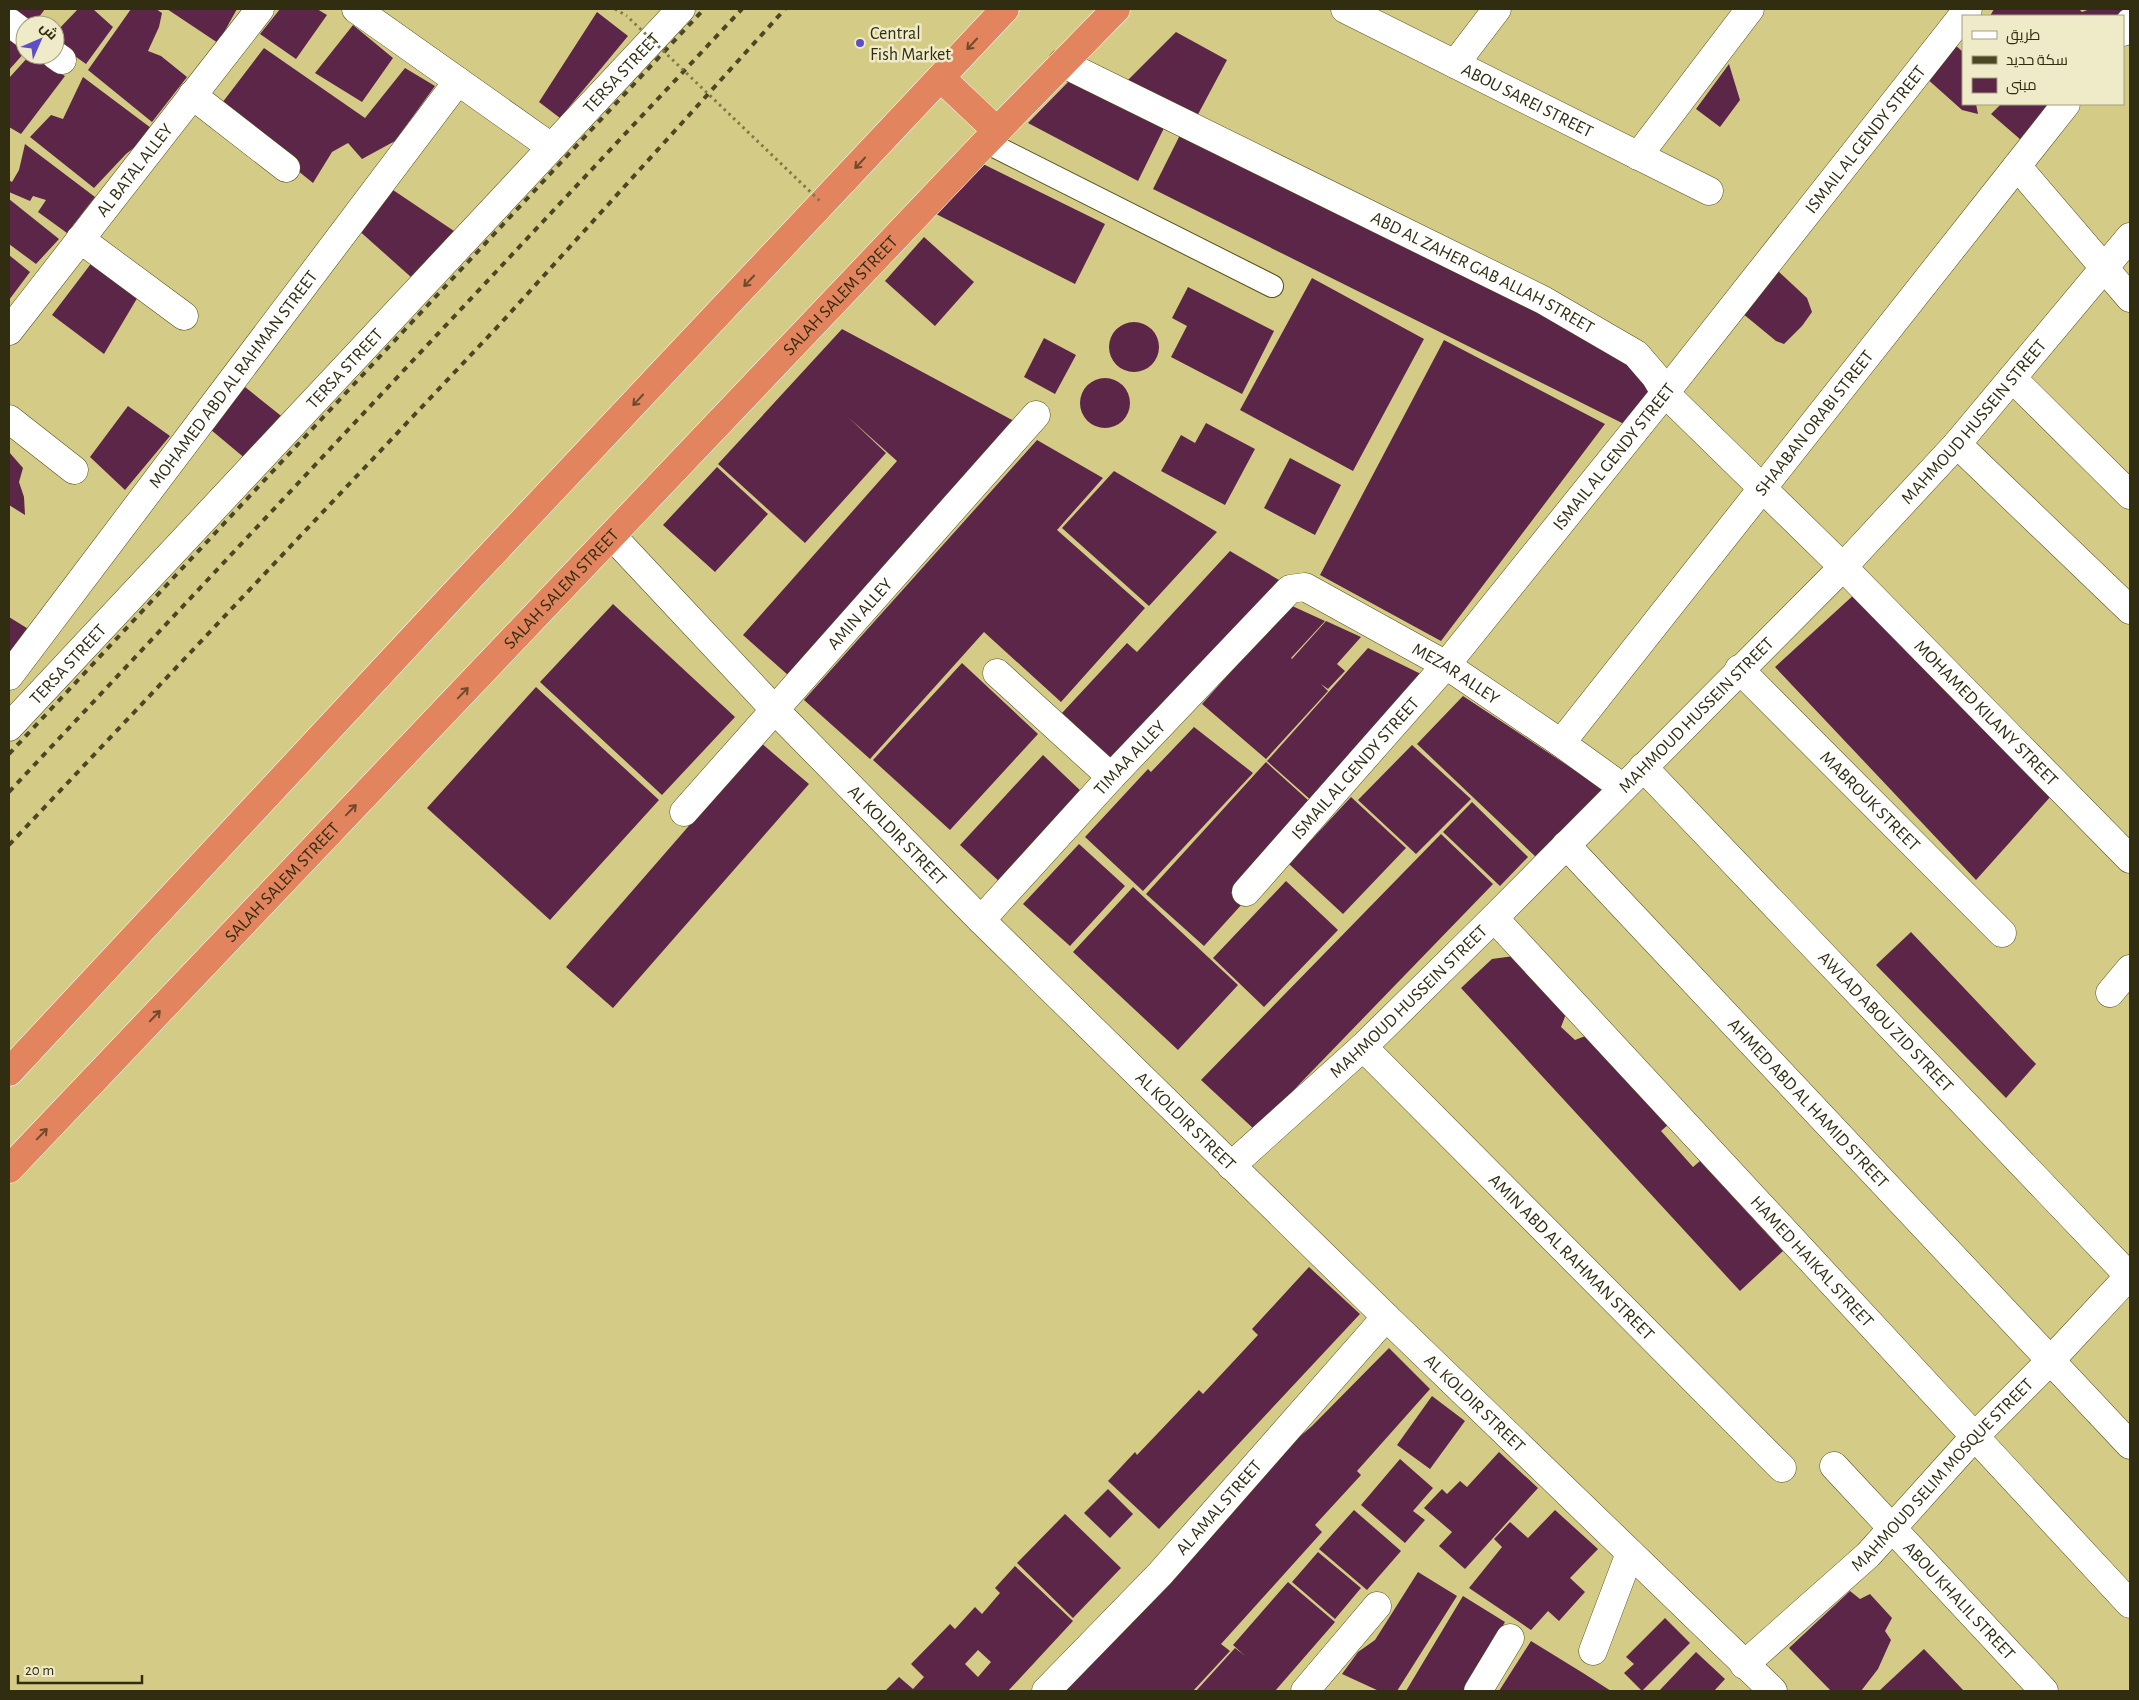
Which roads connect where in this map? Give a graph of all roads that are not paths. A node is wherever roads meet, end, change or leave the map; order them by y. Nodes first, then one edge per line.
1 (260, 9) edge
2 (356, 9) edge
3 (681, 9) edge
4 (1005, 9) edge
5 (1116, 9) edge
6 (1345, 9) edge
7 (1497, 9) edge
8 (1750, 9) edge
9 (1962, 17) edge
10 (1062, 63) junction
11 (1455, 64) junction
12 (941, 78) junction
13 (458, 81) junction
14 (192, 95) junction
15 (2065, 105) edge
16 (991, 136) junction
17 (551, 147) junction
18 (1638, 156) junction
19 (2017, 166) junction
20 (286, 168) dead end
21 (1709, 191) dead end
22 (2130, 236) edge
23 (80, 239) junction
24 (2103, 269) junction
25 (1272, 286) dead end
26 (2130, 298) edge
27 (184, 316) dead end
28 (9, 331) edge
29 (2012, 378) junction
30 (1665, 393) junction
31 (1036, 415) dead end
32 (9, 419) edge
33 (1957, 444) junction
34 (74, 470) dead end
35 (1762, 488) junction
36 (2130, 496) edge
37 (612, 536) junction
38 (1842, 567) junction
39 (1281, 598) joint
40 (2130, 610) edge
41 (1446, 665) junction
42 (1740, 669) junction
43 (997, 674) dead end
44 (9, 676) edge
45 (775, 710) junction
46 (9, 727) edge
47 (1561, 742) junction
48 (1644, 767) junction
49 (1111, 777) junction
50 (1622, 787) junction
51 (684, 812) dead end
52 (1566, 844) junction
53 (2130, 859) edge
54 (1246, 892) dead end
55 (1494, 918) junction
56 (981, 920) junction
57 (2002, 933) dead end
58 (2130, 970) edge
59 (2110, 992) dead end
60 (1363, 1046) junction
61 (9, 1072) edge
62 (1231, 1166) junction
63 (9, 1169) edge
64 (2130, 1276) edge
65 (1386, 1317) junction
66 (2050, 1361) junction
67 (1975, 1436) junction
68 (2130, 1445) edge
69 (1834, 1466) dead end
70 (1782, 1468) dead end
71 (1893, 1528) junction
72 (1630, 1553) junction
73 (2130, 1604) edge
74 (1377, 1606) dead end
75 (1510, 1638) dead end
76 (1593, 1651) dead end
77 (1744, 1664) junction
78 (1313, 1689) edge
79 (1046, 1691) edge
80 (1478, 1691) edge
81 (1773, 1691) edge
82 (2044, 1691) edge

1 - 14 street, AL BATAL ALLEY
2 - 13 street
3 - 17 street, TERSA STREET
4 -> 12 highway
5 - 10 highway, SALAH SALEM STREET
6 - 11 street, ABOU SAREI STREET
7 - 11 street
8 - 18 street
9 - 30 street, ISMAIL AL GENDY STREET
10 - 16 highway, SALAH SALEM STREET
10 - 30 street, ABD AL ZAHER GAB ALLAH STREET
11 - 18 street, ABOU SAREI STREET
12 - 16 highway
12 -> 61 highway
13 - 17 street
13 - 44 street, MOHAMED ABD AL RAHMAN STREET
14 - 20 street
14 - 23 street, AL BATAL ALLEY
15 - 19 street, SHAABAN ORABI STREET
16 - 25 lane
16 - 37 highway, SALAH SALEM STREET
17 - 46 street, TERSA STREET
18 - 21 street, ABOU SAREI STREET
19 - 24 street
19 - 35 street, SHAABAN ORABI STREET
22 - 24 street, MAHMOUD HUSSEIN STREET
23 - 27 street
23 - 28 street, AL BATAL ALLEY
24 - 26 street
24 - 29 street, MAHMOUD HUSSEIN STREET
29 - 33 street, MAHMOUD HUSSEIN STREET
29 - 36 street
30 - 35 street, ABD AL ZAHER GAB ALLAH STREET
30 - 41 street, ISMAIL AL GENDY STREET
31 - 45 street, AMIN ALLEY
32 - 34 street
33 - 38 street, MAHMOUD HUSSEIN STREET
33 - 40 street
35 - 38 street, ABD AL ZAHER GAB ALLAH STREET
35 - 47 street, SHAABAN ORABI STREET
37 - 45 street, AL KOLDIR STREET
63 -> 37 highway, SALAH SALEM STREET
38 - 42 street, MAHMOUD HUSSEIN STREET
38 - 53 street, MOHAMED KILANY STREET
39 - 41 street, MEZAR ALLEY
39 - 49 street, TIMAA ALLEY
41 - 47 street, MEZAR ALLEY
41 - 54 street, ISMAIL AL GENDY STREET
42 - 48 street, MAHMOUD HUSSEIN STREET
42 - 57 street, MABROUK STREET
43 - 49 street
45 - 51 street, AMIN ALLEY
45 - 56 street, AL KOLDIR STREET
47 - 50 street, MEZAR ALLEY
48 - 50 street, MAHMOUD HUSSEIN STREET
48 - 64 street, AWLAD ABOU ZID STREET
49 - 56 street, TIMAA ALLEY
50 - 52 street, MAHMOUD HUSSEIN STREET
52 - 55 street, MAHMOUD HUSSEIN STREET
52 - 66 street, AHMED ABD AL HAMID STREET
55 - 60 street, MAHMOUD HUSSEIN STREET
55 - 67 street, HAMED HAIKAL STREET
56 - 62 street, AL KOLDIR STREET
58 - 59 street
60 - 62 street, MAHMOUD HUSSEIN STREET
60 - 70 street, AMIN ABD AL RAHMAN STREET
62 - 65 street, AL KOLDIR STREET
64 - 66 street, MAHMOUD SELIM MOSQUE STREET
65 - 72 street, AL KOLDIR STREET
65 - 79 street, AL AMAL STREET
66 - 67 street, MAHMOUD SELIM MOSQUE STREET
66 - 68 street, AHMED ABD AL HAMID STREET
67 - 71 street, MAHMOUD SELIM MOSQUE STREET
67 - 73 street, HAMED HAIKAL STREET
69 - 71 street, ABOU KHALIL STREET
71 - 77 street, MAHMOUD SELIM MOSQUE STREET
71 - 82 street, ABOU KHALIL STREET
72 - 76 street
72 - 77 street, AL KOLDIR STREET
74 - 78 street
75 - 80 street
77 - 81 street, AL KOLDIR STREET

